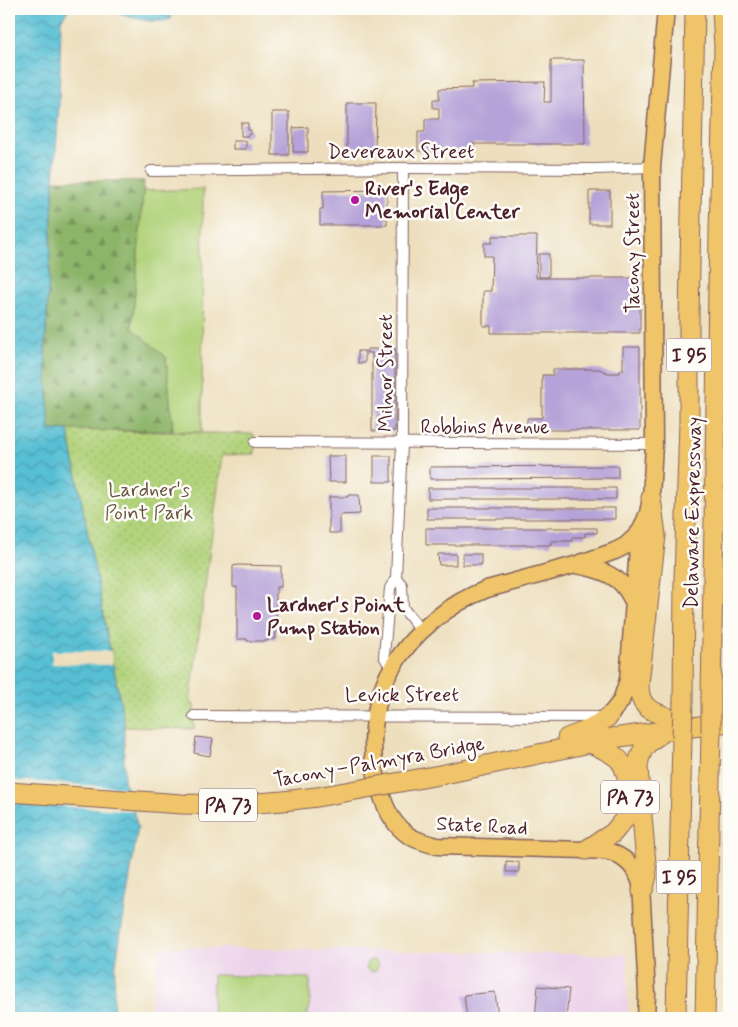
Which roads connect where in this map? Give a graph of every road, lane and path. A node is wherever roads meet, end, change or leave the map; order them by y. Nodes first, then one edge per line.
1 (666, 9) edge
2 (695, 9) edge
3 (722, 9) edge
4 (652, 167) junction
5 (403, 168) junction
6 (151, 171) dead end
7 (255, 442) dead end
8 (402, 443) junction
9 (654, 444) junction
10 (652, 498) junction
11 (641, 530) junction
12 (575, 565) junction
13 (396, 578) junction
14 (634, 605) junction
15 (421, 632) junction
16 (391, 668) junction
17 (729, 709) edge
18 (194, 716) dead end
19 (376, 716) junction
20 (609, 716) junction
21 (729, 722) edge
22 (672, 728) junction
23 (597, 741) junction
24 (512, 760) junction
25 (9, 792) edge
26 (631, 811) junction
27 (586, 850) junction
28 (635, 870) junction
29 (642, 891) junction
30 (646, 1018) edge
31 (676, 1018) edge
32 (705, 1018) edge

1 - 4 main road, Tacony Street
2 - 22 highway, Delaware Expressway / I 95, bridge
3 - 32 highway, Delaware Expressway / I 95, bridge
4 - 5 street, Devereaux Street
4 - 9 main road, Tacony Street
5 - 6 street, Devereaux Street
5 - 8 street, Milnor Street
7 - 8 street, Robbins Avenue
8 - 9 street, Robbins Avenue
8 - 13 street, Milnor Street
9 - 10 main road, Tacony Street
10 - 11 main road, State Road
10 - 22 highway
11 - 12 main road, State Road
11 - 14 main road
12 - 14 main road
12 - 15 main road, State Road
13 - 15 street, Milnor Street
13 - 16 street, Milnor Street
14 - 20 main road, PA 73
15 - 16 main road, State Road
16 - 19 main road, State Road
17 - 22 highway
18 - 19 street, Levick Street
19 - 20 street, Levick Street
19 - 27 main road, State Road
20 - 24 highway, PA 73
21 - 22 highway
22 - 23 highway
22 - 29 highway
22 - 31 highway, Delaware Expressway / I 95
23 - 24 highway, Tacony–Palmyra Bridge / PA 73
23 - 26 highway, PA 73
24 - 25 highway, Tacony–Palmyra Bridge / PA 73, bridge
26 - 27 highway
26 - 28 highway, PA 73
27 - 28 main road, State Road
28 - 29 main road, PA 73
29 - 30 main road, PA 73

